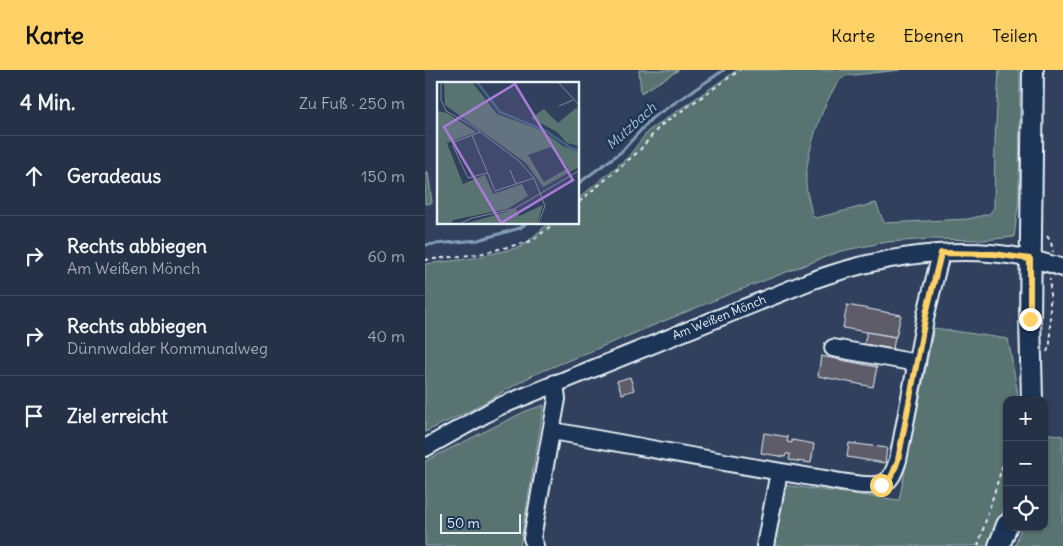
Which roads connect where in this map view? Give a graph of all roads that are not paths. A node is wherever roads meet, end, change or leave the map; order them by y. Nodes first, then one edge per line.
1 (1033, 70) edge
2 (941, 253) junction
3 (1030, 259) junction
4 (1063, 268) edge
5 (833, 348) dead end
6 (917, 363) junction
7 (555, 383) junction
8 (1032, 396) edge
9 (552, 431) junction
10 (425, 448) edge
11 (779, 472) junction
12 (1004, 531) edge
13 (535, 546) edge
14 (765, 546) edge
15 (999, 546) edge

1 - 3 main road
2 - 3 street, Am Weißen Mönch
2 - 6 street
2 - 7 street, Am Weißen Mönch
3 - 4 street, Am Weißen Mönch
3 - 8 main road
5 - 6 street
6 - 11 street
7 - 9 street
7 - 10 street, Am Weißen Mönch
9 - 11 street
9 - 13 street
11 - 14 street
12 - 15 main road

